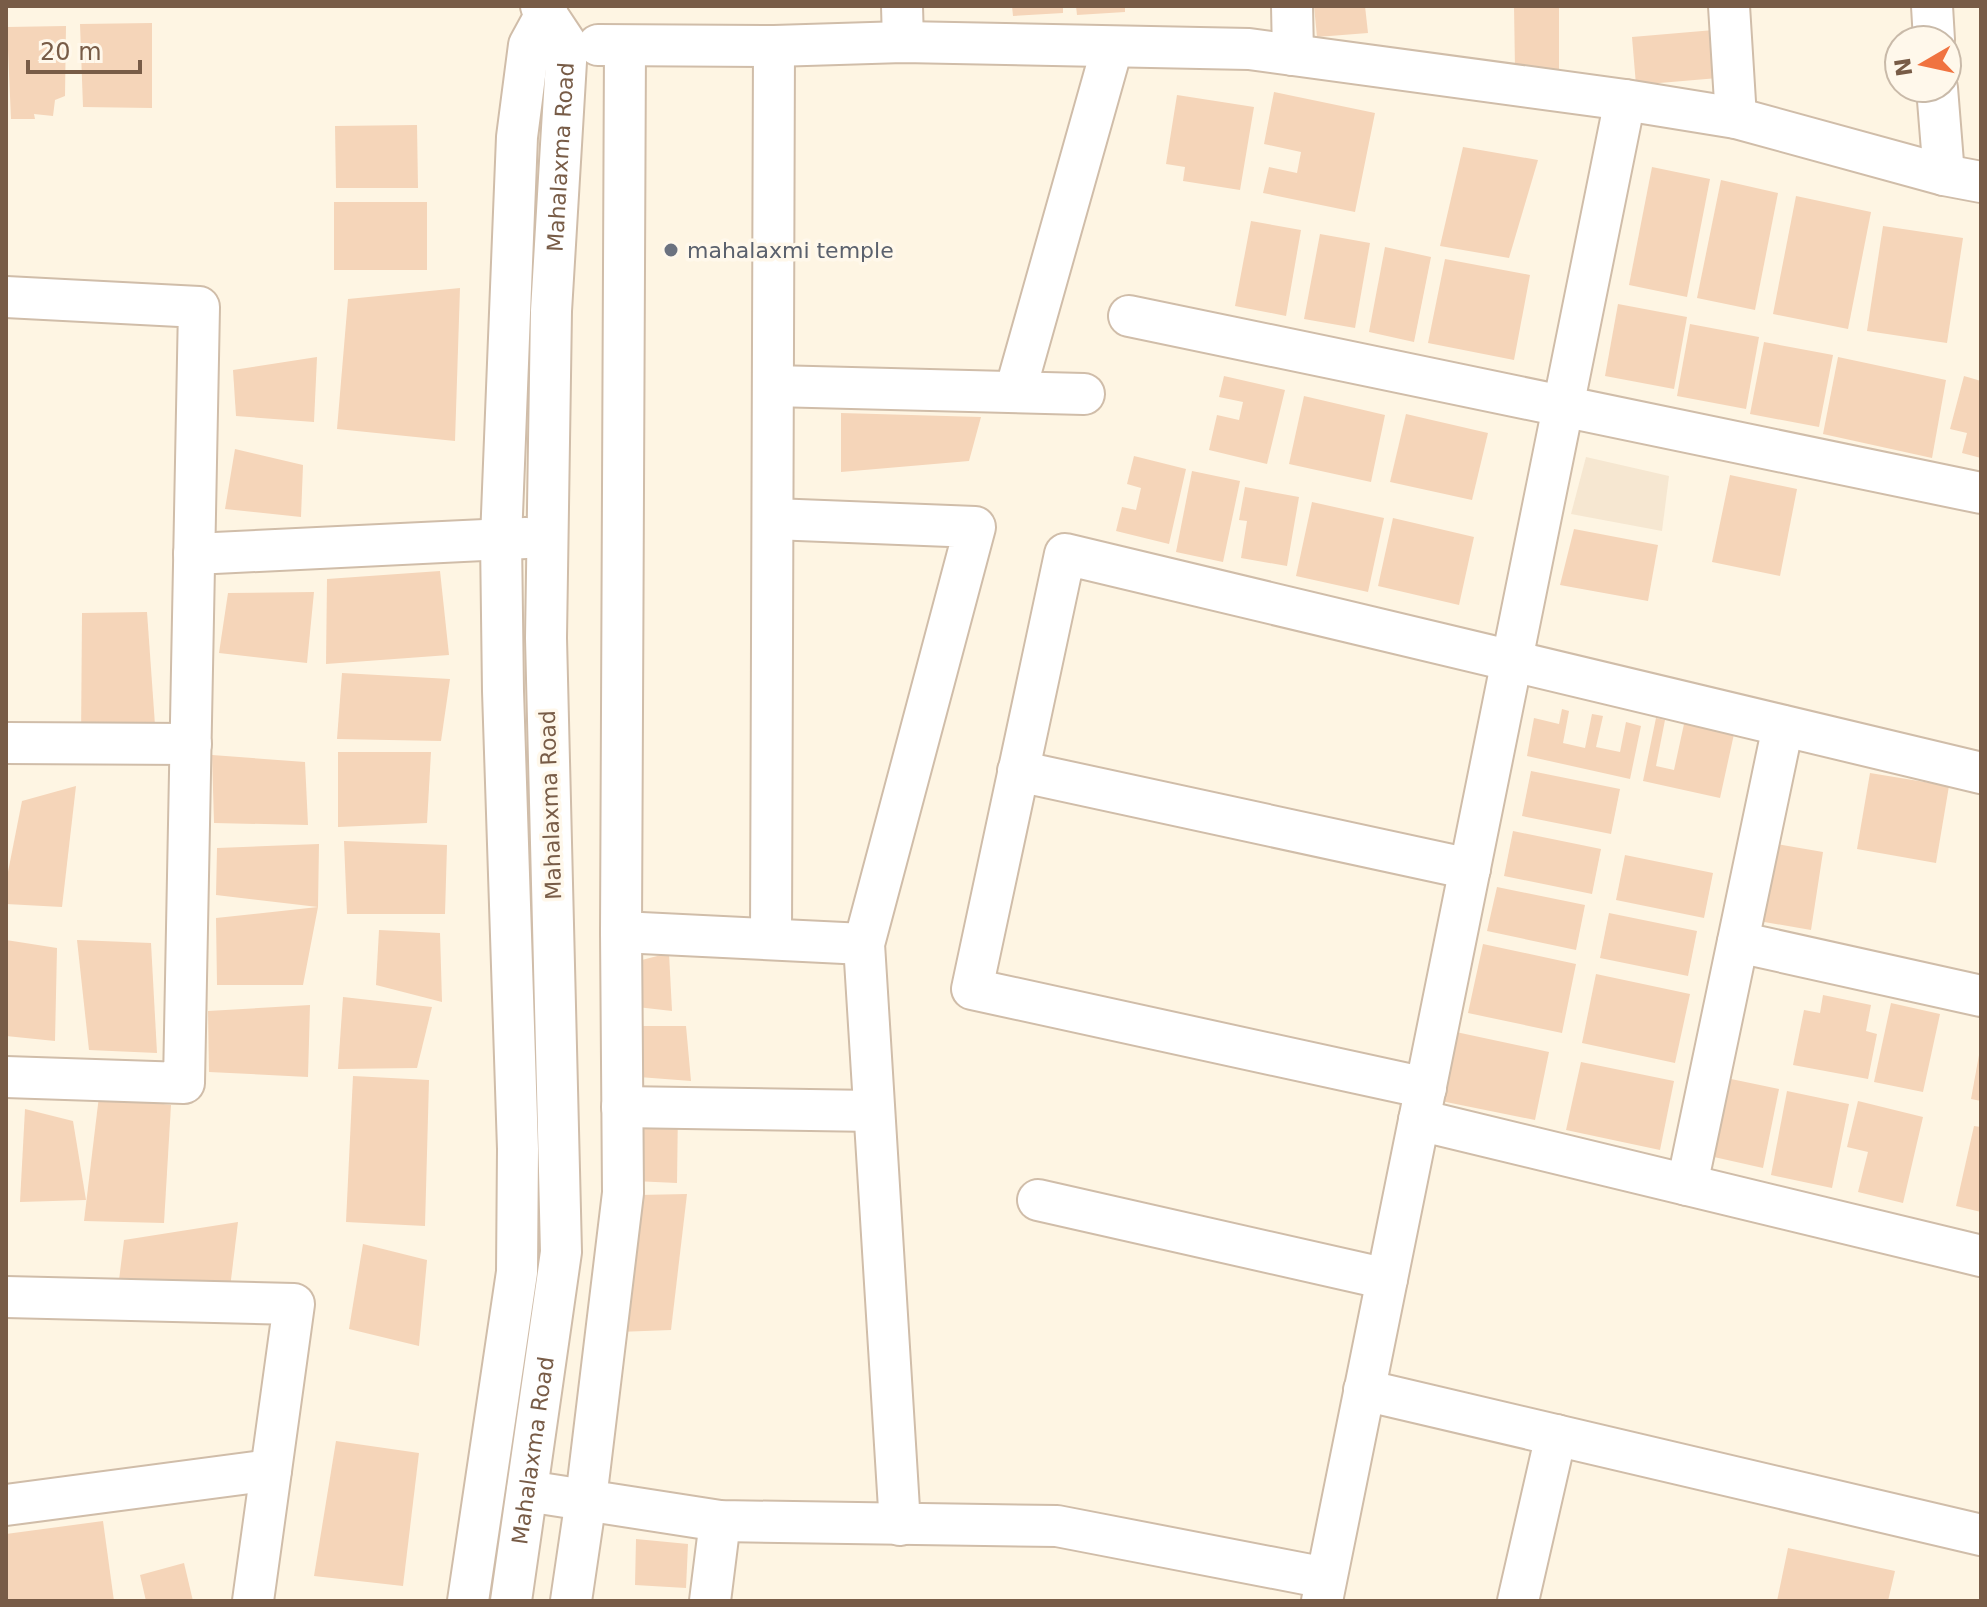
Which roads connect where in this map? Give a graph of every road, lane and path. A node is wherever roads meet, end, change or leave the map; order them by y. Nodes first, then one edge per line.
1 (1292, 6) edge
2 (1729, 6) edge
3 (903, 24) edge
4 (546, 27) edge
5 (625, 46) junction
6 (774, 46) junction
7 (1112, 48) junction
8 (1293, 55) junction
9 (1625, 100) junction
10 (1941, 104) edge
11 (1736, 118) junction
12 (1962, 178) edge
13 (6, 297) edge
14 (1129, 316) dead end
15 (773, 386) junction
16 (1015, 392) junction
17 (1084, 394) dead end
18 (1564, 405) junction
19 (1981, 493) edge
20 (773, 519) junction
21 (549, 537) junction
22 (501, 539) junction
23 (194, 554) junction
24 (1512, 661) junction
25 (1783, 726) junction
26 (6, 743) edge
27 (191, 744) junction
28 (1018, 771) junction
29 (1981, 773) edge
30 (1470, 869) junction
31 (621, 932) junction
32 (771, 939) junction
33 (1738, 942) junction
34 (864, 944) junction
35 (1981, 996) edge
36 (6, 1077) edge
37 (1422, 1104) junction
38 (622, 1107) junction
39 (874, 1111) junction
40 (1687, 1185) junction
41 (1038, 1200) dead end
42 (1981, 1256) edge
43 (1387, 1279) junction
44 (6, 1297) edge
45 (1364, 1390) junction
46 (1556, 1435) junction
47 (271, 1470) junction
48 (527, 1491) junction
49 (586, 1499) junction
50 (6, 1505) edge
51 (720, 1521) junction
52 (900, 1525) junction
53 (1981, 1535) edge
54 (1324, 1590) edge
55 (253, 1601) edge
56 (468, 1601) edge
57 (511, 1601) edge
58 (571, 1601) edge
59 (710, 1601) edge
60 (1518, 1601) edge

1 - 8 street
2 - 11 street
3 - 6 street
3 - 7 street
4 - 5 street
4 - 21 street, Mahalaxma Road
4 - 22 street, Mahalaxma Road
5 - 6 street
5 - 31 street
6 - 15 street
7 - 8 street
7 - 16 street
8 - 9 street
9 - 11 street
9 - 18 street
10 - 12 street
11 - 12 street
13 - 23 street
14 - 18 street
15 - 16 street
15 - 20 street
16 - 17 street
18 - 19 street
18 - 24 street
20 - 32 street
20 - 34 street
21 - 22 street
21 - 48 street, Mahalaxma Road
22 - 23 street
22 - 56 street, Mahalaxma Road
23 - 27 street
24 - 25 street
24 - 28 street
24 - 30 street
25 - 29 street
25 - 33 street
26 - 27 street
27 - 36 street
28 - 30 street
28 - 37 street
30 - 37 street
31 - 32 street
31 - 38 street
32 - 34 street
33 - 35 street
33 - 40 street
34 - 39 street
37 - 40 street
37 - 43 street
38 - 39 street
38 - 49 street
39 - 52 street
40 - 42 street
41 - 43 street
43 - 45 street
44 - 47 street
45 - 46 street
45 - 54 street
46 - 53 street
46 - 60 street
47 - 50 street
47 - 55 street
48 - 49 street
48 - 57 street, Mahalaxma Road
49 - 51 street
49 - 58 street
51 - 52 street
51 - 59 street
52 - 54 street

